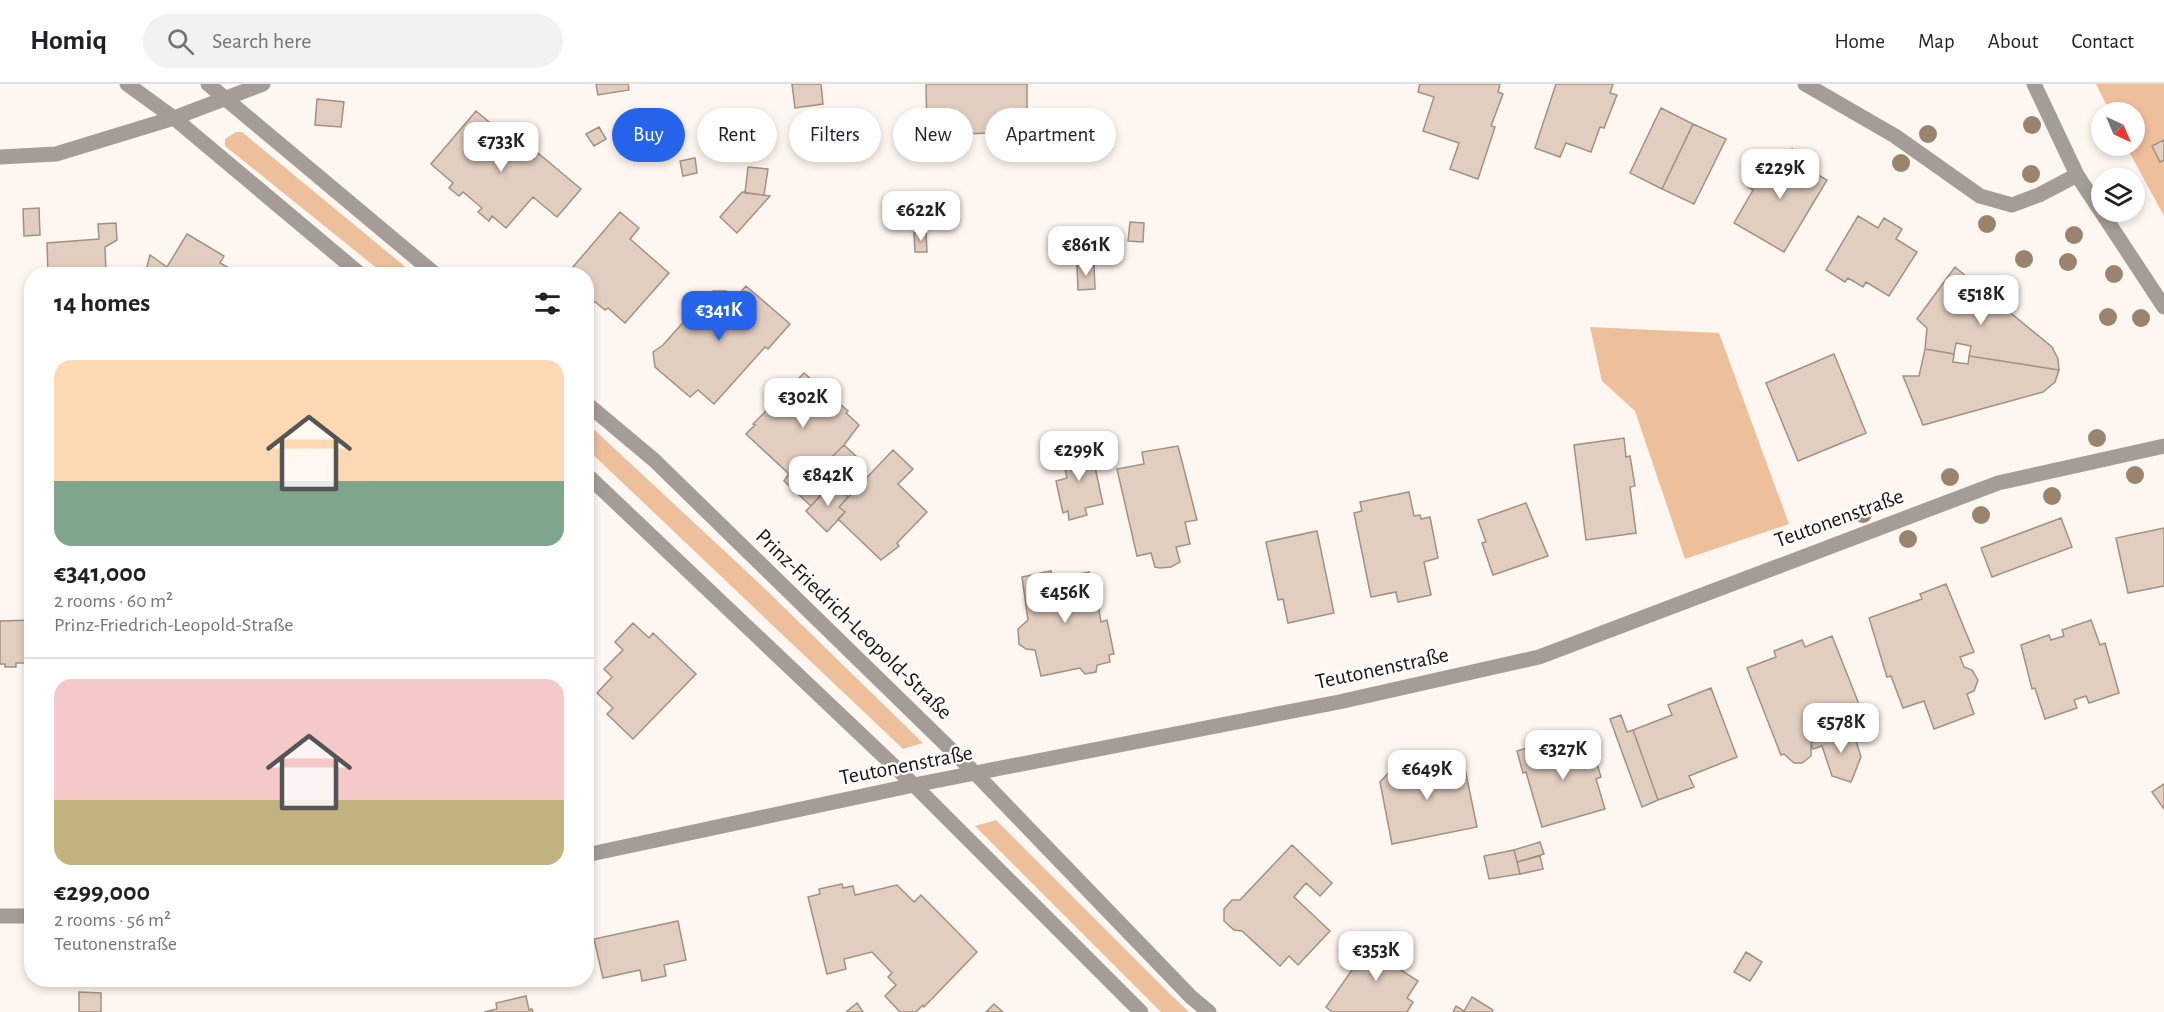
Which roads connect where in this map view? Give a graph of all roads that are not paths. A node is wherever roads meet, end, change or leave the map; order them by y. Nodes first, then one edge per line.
1 (127, 84) edge
2 (208, 84) edge
3 (263, 84) edge
4 (1805, 84) edge
5 (2034, 84) edge
6 (228, 99) junction
7 (174, 118) junction
8 (0, 157) edge
9 (2077, 175) junction
10 (352, 267) edge
11 (427, 267) edge
12 (2164, 307) edge
13 (594, 410) edge
14 (2164, 446) edge
15 (594, 482) edge
16 (976, 774) junction
17 (914, 784) junction
18 (594, 853) edge
19 (0, 916) edge
20 (24, 916) edge
21 (1141, 1012) edge
22 (1209, 1012) edge

1 - 7 street
2 - 6 street
3 - 6 street
4 - 9 street
5 - 9 street
6 - 7 street
6 - 11 street
7 - 8 street
7 - 10 street
9 - 12 street
13 - 16 street, Prinz-Friedrich-Leopold-Straße
14 - 16 street, Teutonenstraße
15 - 17 street
16 - 17 street, Teutonenstraße
16 - 22 street, Prinz-Friedrich-Leopold-Straße
17 - 18 street, Teutonenstraße
17 - 21 street
19 - 20 street

